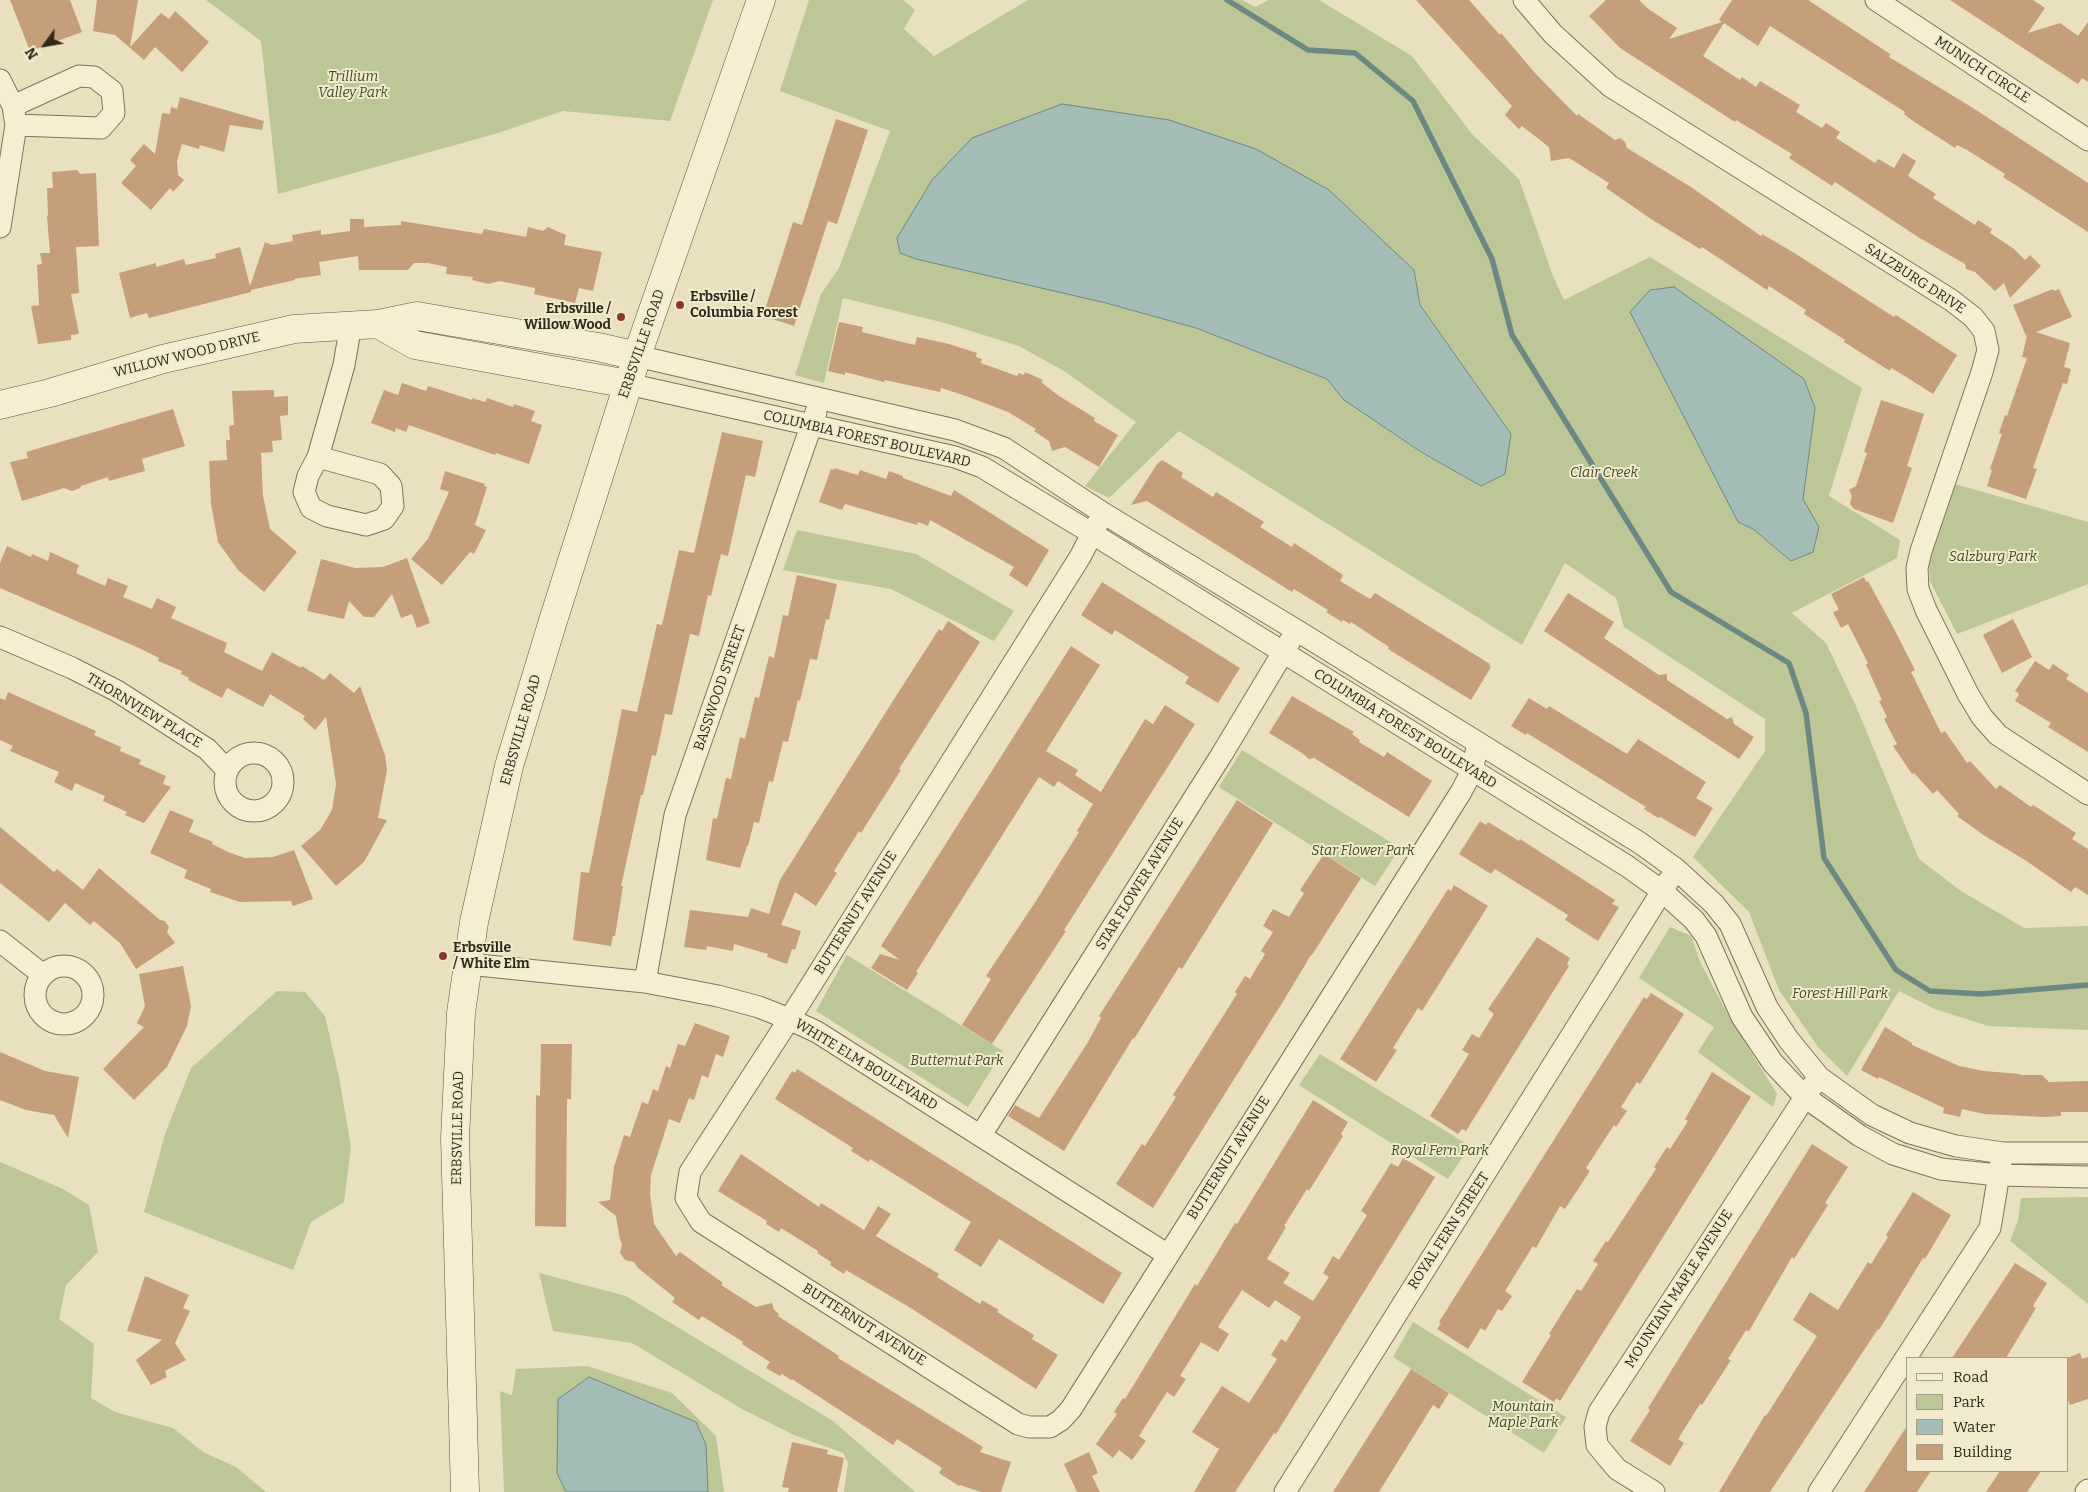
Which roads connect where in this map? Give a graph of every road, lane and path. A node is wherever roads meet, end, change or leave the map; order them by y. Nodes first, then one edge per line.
1 (761, 0) edge
2 (1524, 0) edge
3 (1876, 0) edge
4 (0, 80) edge
5 (2088, 140) edge
6 (0, 227) edge
7 (364, 324) junction
8 (637, 356) junction
9 (628, 384) junction
10 (821, 400) junction
11 (0, 405) edge
12 (812, 425) junction
13 (318, 457) dead end
14 (1103, 513) junction
15 (1093, 534) junction
16 (1296, 630) junction
17 (0, 637) edge
18 (1283, 653) junction
19 (1478, 743) junction
20 (227, 770) dead end
21 (1472, 771) junction
22 (2088, 794) edge
23 (1676, 869) junction
24 (1662, 891) junction
25 (0, 941) edge
26 (468, 964) junction
27 (43, 975) dead end
28 (646, 982) junction
29 (789, 1019) junction
30 (1819, 1076) junction
31 (1805, 1097) junction
32 (981, 1136) junction
33 (2003, 1153) junction
34 (2088, 1153) edge
35 (1998, 1175) junction
36 (2088, 1177) edge
37 (1168, 1255) junction
38 (465, 1492) edge
39 (1285, 1492) edge
40 (1654, 1492) edge
41 (1818, 1492) edge

1 - 8 main road, ERBSVILLE ROAD
2 - 22 street, SALZBURG DRIVE
3 - 5 street, MUNICH CIRCLE
4 - 6 street
7 - 8 main road, WILLOW WOOD DRIVE
7 - 9 main road
7 - 11 main road, WILLOW WOOD DRIVE
7 - 13 street
8 - 9 main road, ERBSVILLE ROAD
8 - 10 street, COLUMBIA FOREST BOULEVARD
9 - 12 street, COLUMBIA FOREST BOULEVARD
9 - 26 main road, ERBSVILLE ROAD
10 - 12 street, BASSWOOD STREET
10 - 14 street, COLUMBIA FOREST BOULEVARD
12 - 15 street, COLUMBIA FOREST BOULEVARD
12 - 28 street, BASSWOOD STREET
14 - 15 street, BUTTERNUT AVENUE
14 - 16 street, COLUMBIA FOREST BOULEVARD
15 - 18 street, COLUMBIA FOREST BOULEVARD
15 - 29 street, BUTTERNUT AVENUE
16 - 18 street, STAR FLOWER AVENUE
16 - 19 street, COLUMBIA FOREST BOULEVARD
17 - 20 street, THORNVIEW PLACE
18 - 21 street, COLUMBIA FOREST BOULEVARD
18 - 32 street, STAR FLOWER AVENUE
19 - 21 street, BUTTERNUT AVENUE
19 - 23 street, COLUMBIA FOREST BOULEVARD
21 - 24 street, COLUMBIA FOREST BOULEVARD
21 - 37 street, BUTTERNUT AVENUE
23 - 24 street, ROYAL FERN STREET
23 - 30 street, COLUMBIA FOREST BOULEVARD
24 - 31 street, COLUMBIA FOREST BOULEVARD
24 - 39 street, ROYAL FERN STREET
25 - 27 street
26 - 28 street, WHITE ELM BOULEVARD
26 - 38 main road, ERBSVILLE ROAD
28 - 29 street, WHITE ELM BOULEVARD
29 - 32 street, WHITE ELM BOULEVARD
29 - 37 street, BUTTERNUT AVENUE
30 - 31 street, MOUNTAIN MAPLE AVENUE
30 - 33 street, COLUMBIA FOREST BOULEVARD
31 - 35 street, COLUMBIA FOREST BOULEVARD
31 - 40 street, MOUNTAIN MAPLE AVENUE
32 - 37 street, WHITE ELM BOULEVARD
33 - 34 street, COLUMBIA FOREST BOULEVARD
33 - 35 street
35 - 36 street, COLUMBIA FOREST BOULEVARD
35 - 41 street

